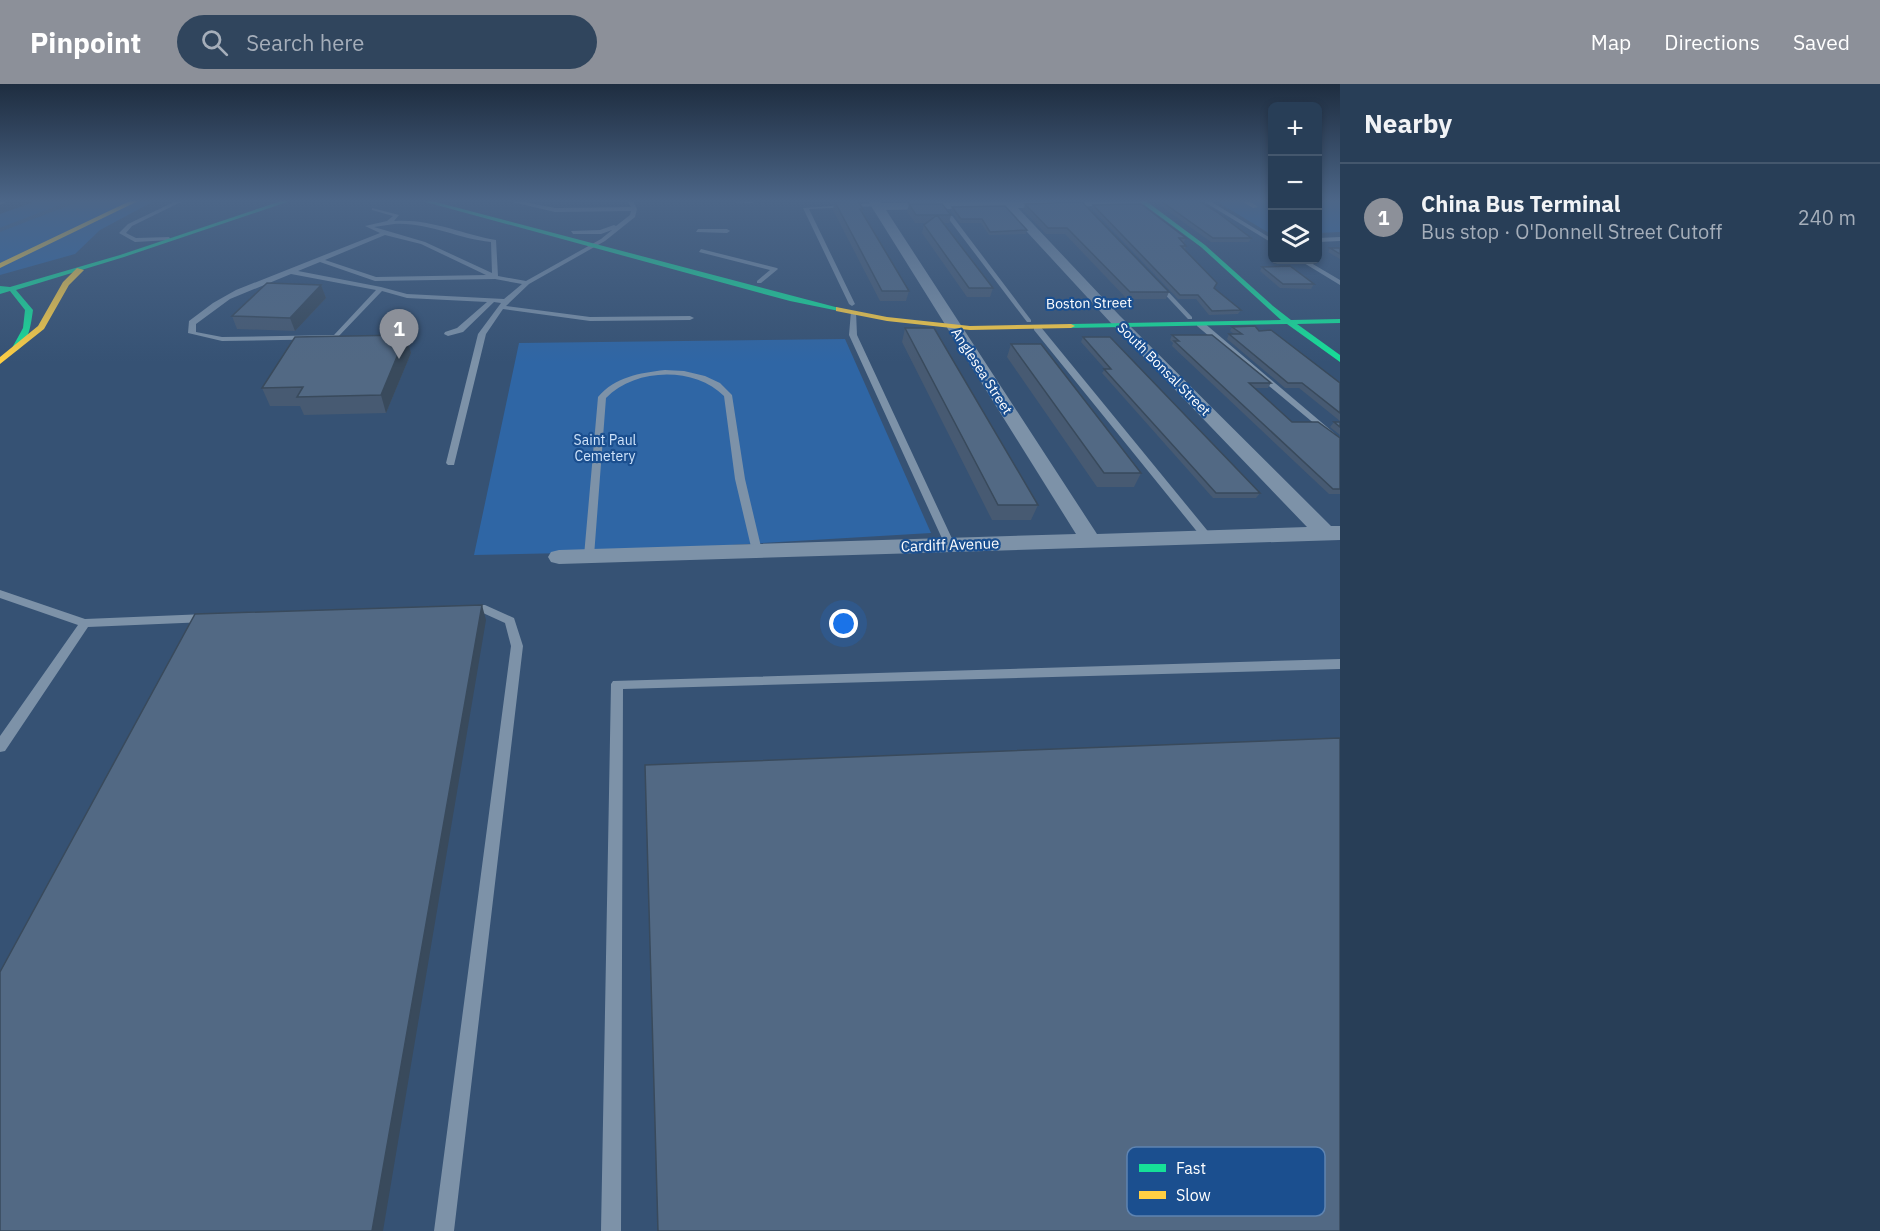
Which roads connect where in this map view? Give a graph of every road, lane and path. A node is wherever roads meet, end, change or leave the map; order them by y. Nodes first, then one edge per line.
1 (24, 255) edge
2 (86, 255) edge
3 (127, 255) edge
4 (333, 255) edge
5 (447, 255) edge
6 (494, 255) edge
7 (577, 255) edge
8 (642, 255) edge
9 (645, 255) edge
10 (715, 255) edge
11 (825, 255) edge
12 (908, 255) edge
13 (979, 255) edge
14 (1055, 255) edge
15 (1213, 255) edge
16 (319, 260) junction
17 (1309, 264) edge
18 (1322, 264) edge
19 (0, 266) edge
20 (80, 270) junction
21 (290, 272) junction
22 (1340, 274) edge
23 (1150, 276) edge
24 (495, 277) junction
25 (0, 280) edge
26 (759, 282) junction
27 (527, 283) junction
28 (1340, 283) edge
29 (381, 289) junction
30 (4, 290) edge
31 (493, 300) junction
32 (503, 304) junction
33 (847, 307) junction
34 (1340, 315) edge
35 (690, 318) dead end
36 (1285, 319) junction
37 (1195, 321) junction
38 (1340, 321) edge
39 (952, 323) junction
40 (1118, 323) junction
41 (1033, 324) junction
42 (482, 334) junction
43 (13, 352) junction
44 (1340, 359) edge
45 (0, 362) edge
46 (1340, 442) edge
47 (452, 464) dead end
48 (1333, 533) edge
49 (1207, 537) junction
50 (1091, 541) junction
51 (950, 545) junction
52 (757, 551) junction
53 (589, 556) junction
54 (559, 557) dead end
55 (0, 594) edge
56 (451, 609) edge
57 (215, 617) edge
58 (85, 623) junction
59 (1340, 664) edge
60 (0, 747) edge
61 (444, 1231) edge
62 (611, 1231) edge

1 - 19 main road
2 - 25 main road
3 - 20 main road
4 - 16 lane
5 - 24 lane
6 - 24 lane
7 - 27 lane
8 - 33 main road
9 - 26 main road
10 - 26 lane
11 - 33 lane
12 - 39 street, Anglesea Street
13 - 41 lane
14 - 40 street, South Bonsal Street
15 - 36 main road
16 - 21 lane
16 - 24 lane
17 - 28 lane
18 - 22 lane
20 - 30 main road
20 - 43 main road
21 - 29 lane
21 - 29 lane
23 - 37 lane
24 - 27 lane
26 - 33 main road
27 - 32 lane
29 - 31 lane
30 - 43 main road
31 - 32 lane
31 - 42 lane
32 - 35 lane
32 - 42 lane
33 - 39 main road, Boston Street
33 - 51 lane
34 - 36 main road, Boston Street
36 - 37 main road, Boston Street
36 - 38 main road, Boston Street
36 - 44 main road
37 - 40 main road, Boston Street
37 - 46 lane
39 - 41 main road, Boston Street
39 - 50 street, Anglesea Street
40 - 41 main road, Boston Street
40 - 48 street, South Bonsal Street
41 - 49 lane
42 - 47 lane
43 - 45 main road
48 - 49 street, Cardiff Avenue
49 - 50 street, Cardiff Avenue
50 - 51 street, Cardiff Avenue
51 - 52 street, Cardiff Avenue
52 - 53 street, Cardiff Avenue
52 - 53 lane
53 - 54 street, Cardiff Avenue
55 - 58 lane
56 - 61 lane
57 - 58 lane
58 - 60 lane
59 - 62 lane

